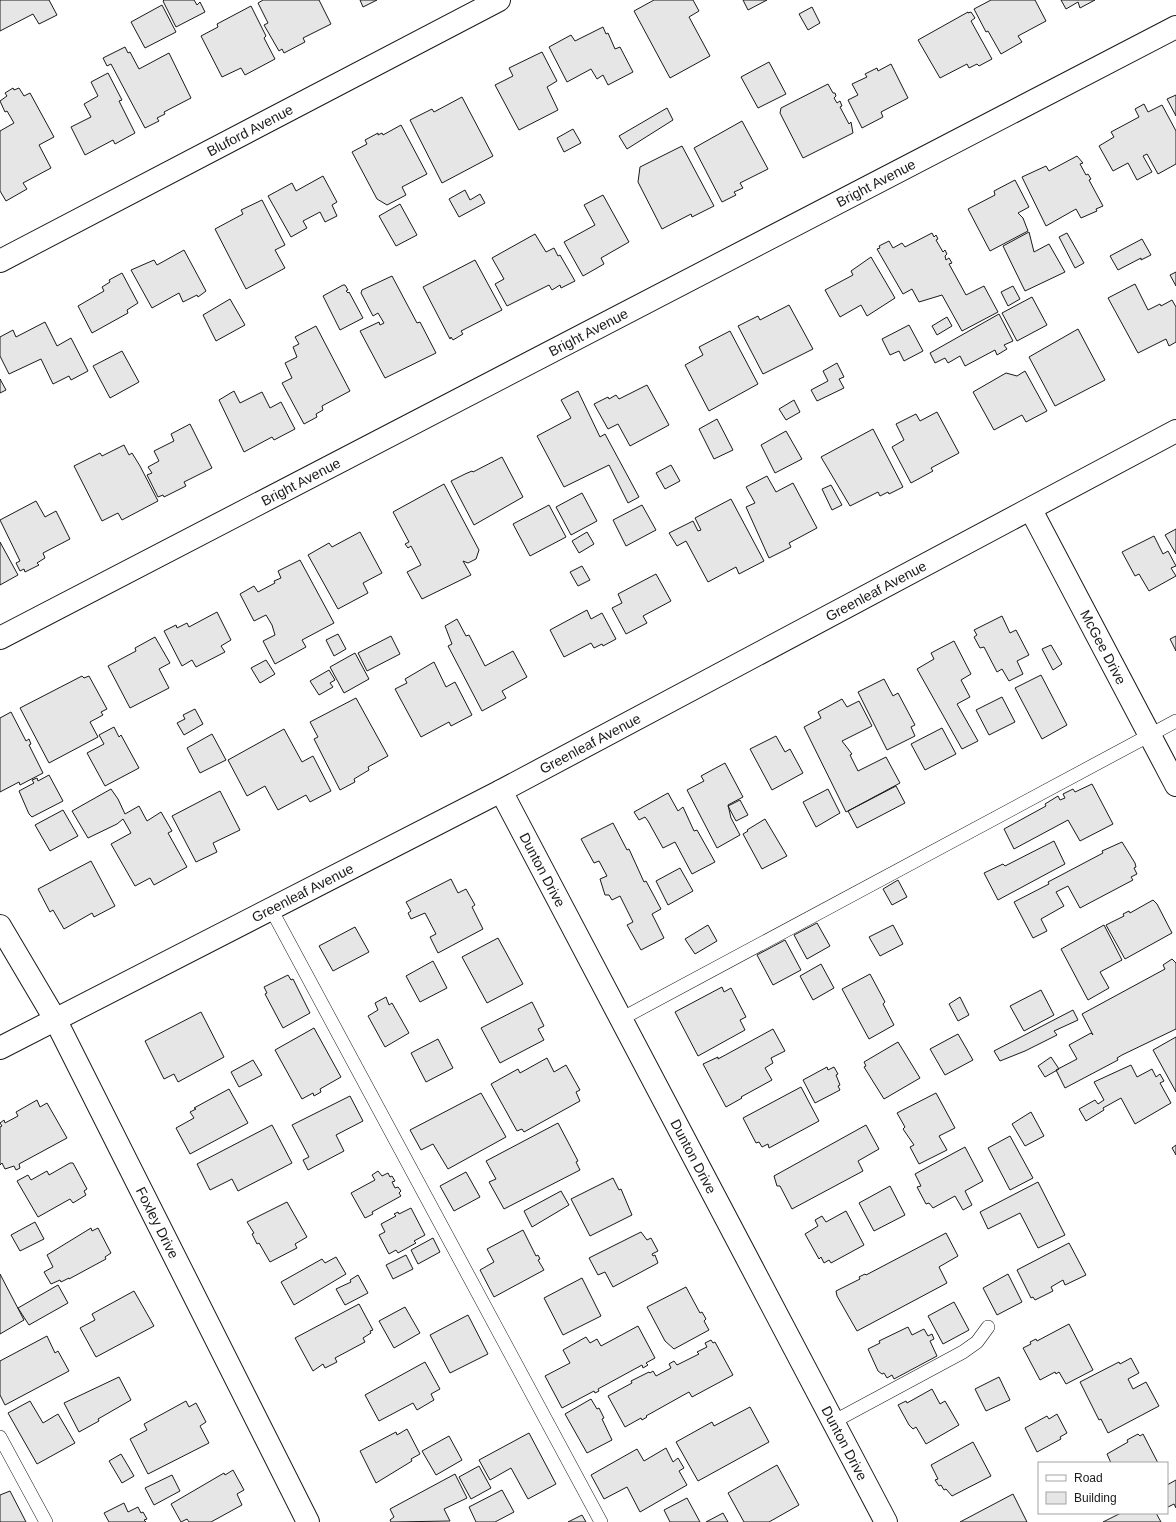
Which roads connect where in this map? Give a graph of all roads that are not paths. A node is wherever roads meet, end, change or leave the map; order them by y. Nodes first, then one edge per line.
1 (499, 0) edge
2 (1176, 27) edge
3 (0, 260) edge
4 (1176, 431) edge
5 (1031, 510) junction
6 (0, 638) edge
7 (1176, 721) edge
8 (1150, 736) junction
9 (1176, 785) edge
10 (501, 791) junction
11 (271, 909) junction
12 (0, 926) edge
13 (55, 1019) junction
14 (621, 1019) junction
15 (0, 1048) edge
16 (988, 1327) dead end
17 (833, 1422) junction
18 (0, 1437) edge
19 (46, 1522) edge
20 (308, 1522) edge
21 (601, 1522) edge
22 (886, 1522) edge

1 - 3 street, Bluford Avenue
2 - 6 street, Bright Avenue
4 - 5 street, Greenleaf Avenue
5 - 8 street, McGee Drive
5 - 10 street, Greenleaf Avenue
7 - 8 lane
8 - 9 street, McGee Drive
8 - 14 lane
10 - 11 street, Greenleaf Avenue
10 - 14 street, Dunton Drive
11 - 13 street, Greenleaf Avenue
11 - 21 lane
12 - 13 street, Foxley Drive
13 - 15 street, Greenleaf Avenue
13 - 20 street, Foxley Drive
14 - 17 street, Dunton Drive
16 - 17 lane
17 - 22 street, Dunton Drive
18 - 19 lane

